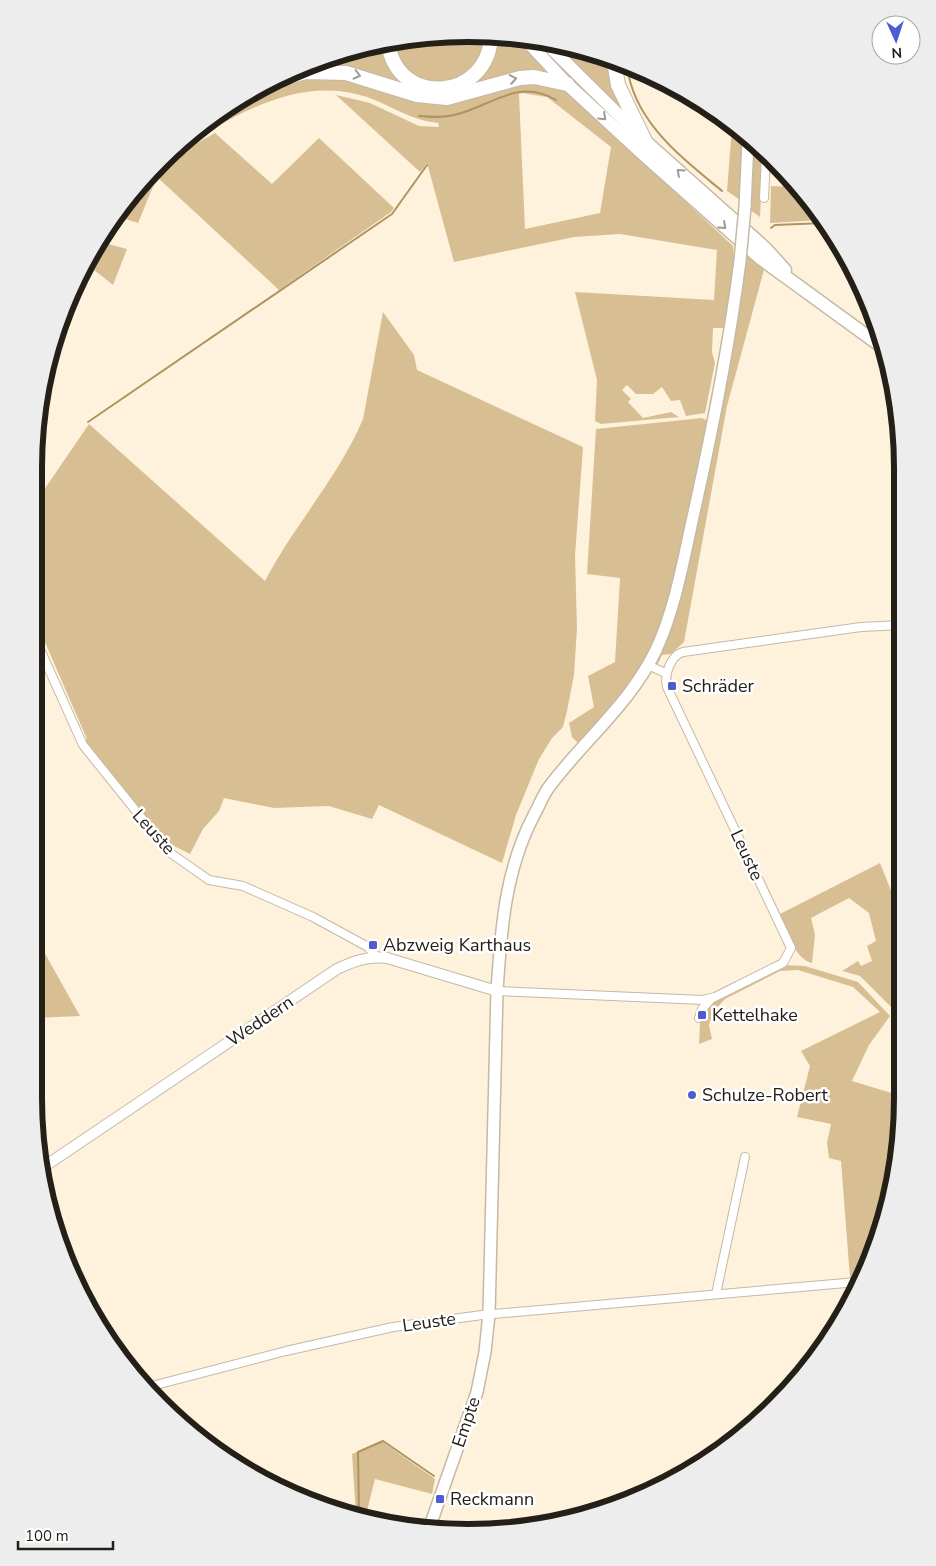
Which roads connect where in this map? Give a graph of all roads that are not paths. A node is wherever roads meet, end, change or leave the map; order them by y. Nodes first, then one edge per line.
1 (491, 43) edge
2 (533, 48) edge
3 (391, 50) edge
4 (555, 52) edge
5 (615, 69) edge
6 (312, 72) edge
7 (567, 84) junction
8 (645, 141) junction
9 (748, 147) edge
10 (766, 164) edge
11 (764, 198) dead end
12 (795, 282) junction
13 (874, 341) edge
14 (894, 625) edge
15 (42, 654) edge
16 (648, 665) junction
17 (666, 673) junction
18 (377, 957) junction
19 (497, 991) junction
20 (711, 999) junction
21 (691, 1000) junction
22 (745, 1157) dead end
23 (48, 1164) edge
24 (852, 1282) edge
25 (716, 1294) junction
26 (489, 1314) junction
27 (154, 1385) edge
28 (431, 1522) edge

1 - 3 highway
2 - 7 highway
4 - 8 highway
5 - 8 highway
6 -> 7 highway
7 -> 12 highway
12 -> 8 highway
9 - 16 main road, Empte, bridge
10 - 11 street
12 - 13 highway
14 - 17 street
15 - 18 street, Leuste
16 - 17 street
16 - 19 main road, Empte
17 - 20 street, Leuste
18 - 19 street, Weddern
18 - 23 street, Weddern
19 - 21 street, Leuste
19 - 26 main road, Empte
20 - 21 street, Leuste
20 - 21 street, Leuste
22 - 25 street
24 - 25 street, Leuste
25 - 26 street, Leuste
26 - 27 street, Leuste
26 - 28 main road, Empte

